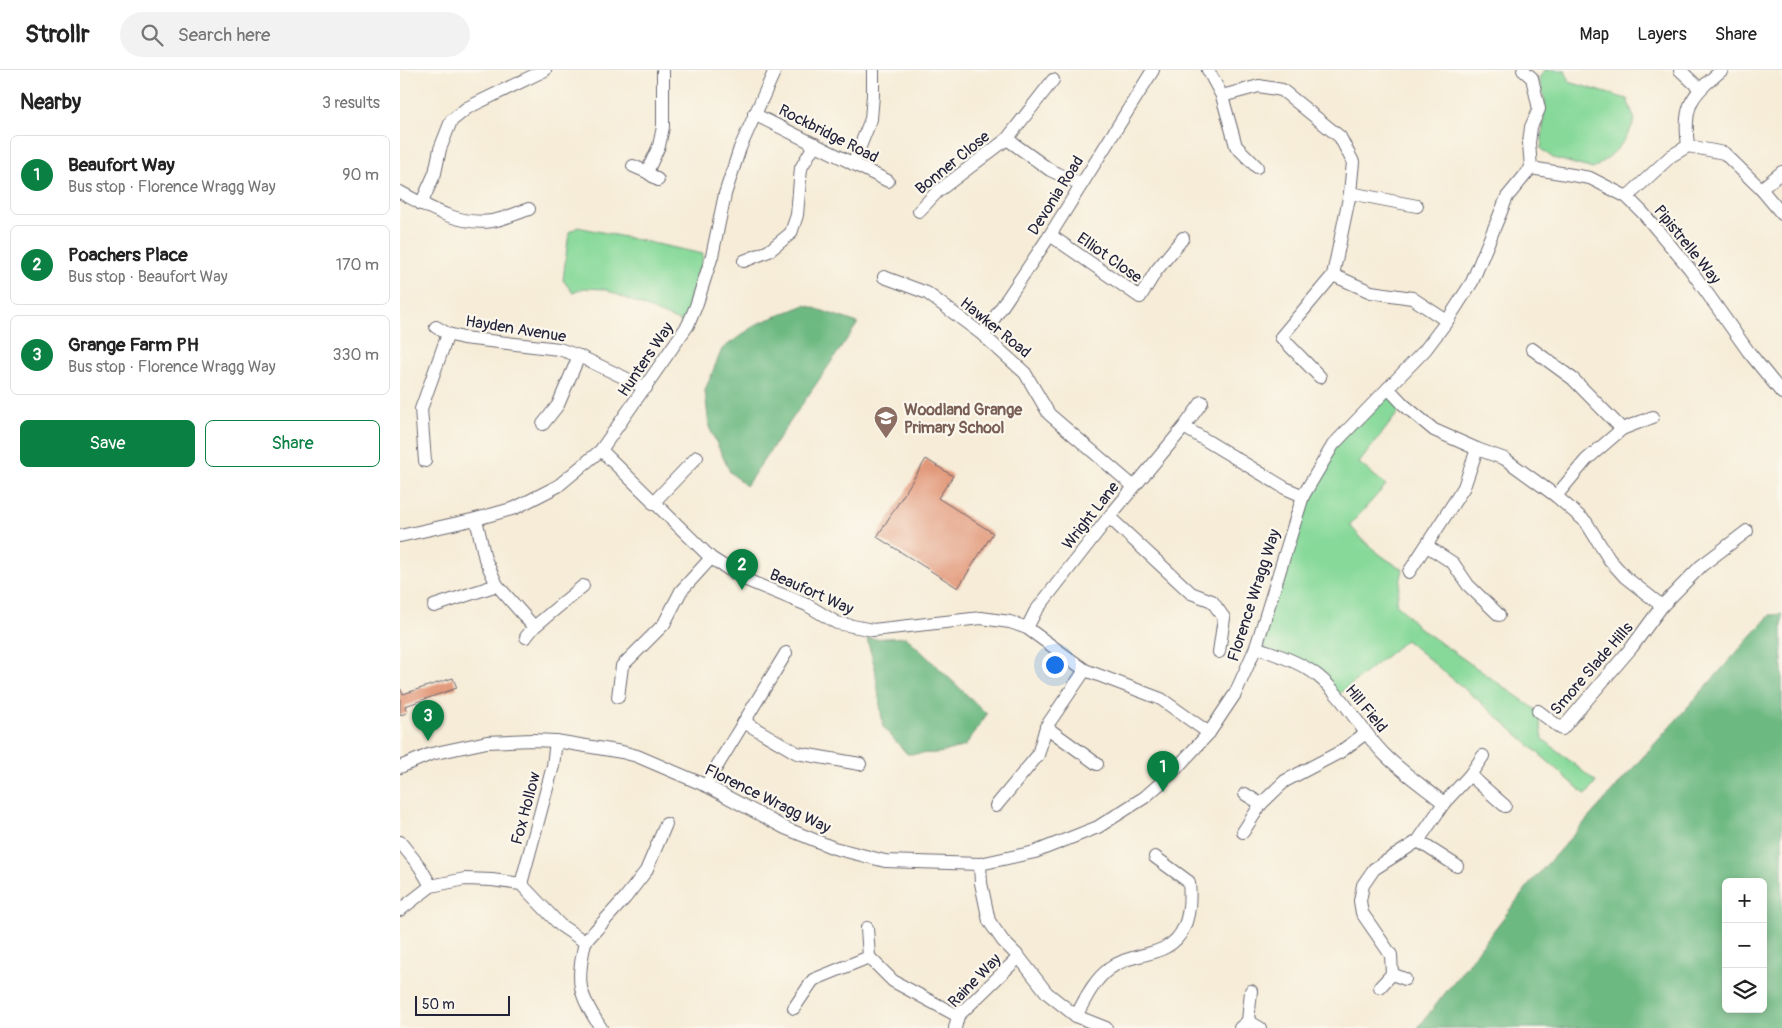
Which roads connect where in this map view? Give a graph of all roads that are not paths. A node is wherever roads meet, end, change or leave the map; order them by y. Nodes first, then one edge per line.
1 (545, 70) edge
2 (662, 70) edge
3 (775, 70) edge
4 (873, 70) edge
5 (1153, 70) edge
6 (1208, 70) edge
7 (1680, 70) edge
8 (1722, 70) edge
9 (1531, 73) edge
10 (1053, 80) dead end
11 (1700, 89) junction
12 (1222, 96) junction
13 (754, 114) junction
14 (1007, 139) junction
15 (815, 144) junction
16 (1688, 146) junction
17 (853, 164) junction
18 (633, 166) dead end
19 (1257, 167) dead end
20 (1531, 168) junction
21 (647, 172) junction
22 (1782, 172) edge
23 (658, 180) dead end
24 (888, 181) dead end
25 (1080, 184) junction
26 (1762, 190) junction
27 (400, 192) edge
28 (1350, 194) junction
29 (1627, 197) junction
30 (421, 204) junction
31 (1417, 206) dead end
32 (529, 209) dead end
33 (919, 210) dead end
34 (1782, 214) edge
35 (1050, 235) junction
36 (1183, 238) dead end
37 (744, 261) dead end
38 (1333, 275) junction
39 (884, 277) dead end
40 (1447, 320) junction
41 (436, 327) dead end
42 (448, 334) junction
43 (982, 335) junction
44 (1532, 348) dead end
45 (579, 356) junction
46 (1320, 377) dead end
47 (646, 388) junction
48 (1388, 388) junction
49 (1782, 393) edge
50 (1202, 402) dead end
51 (1653, 417) dead end
52 (543, 424) dead end
53 (1184, 426) junction
54 (1622, 429) junction
55 (1477, 449) junction
56 (601, 450) junction
57 (697, 457) dead end
58 (425, 461) dead end
59 (1134, 486) junction
60 (1302, 496) junction
61 (1556, 496) junction
62 (654, 503) junction
63 (1109, 516) junction
64 (476, 519) junction
65 (1747, 531) dead end
66 (400, 536) edge
67 (1427, 546) junction
68 (711, 558) junction
69 (1410, 572) dead end
70 (498, 585) junction
71 (582, 586) dead end
72 (434, 606) dead end
73 (1662, 606) junction
74 (1499, 615) dead end
75 (1027, 628) junction
76 (1256, 647) junction
77 (1219, 652) dead end
78 (786, 653) dead end
79 (1084, 670) junction
80 (618, 697) dead end
81 (1538, 711) dead end
82 (744, 722) junction
83 (1046, 727) junction
84 (1209, 733) junction
85 (1366, 733) junction
86 (556, 741) junction
87 (1483, 756) dead end
88 (860, 764) dead end
89 (1097, 764) dead end
90 (400, 767) edge
91 (1470, 775) junction
92 (707, 786) junction
93 (1245, 794) dead end
94 (1444, 803) junction
95 (1261, 804) junction
96 (996, 806) dead end
97 (1504, 806) dead end
98 (666, 824) dead end
99 (1243, 832) dead end
100 (1418, 841) junction
101 (400, 842) edge
102 (1156, 857) dead end
103 (980, 864) junction
104 (1457, 866) dead end
105 (521, 884) junction
106 (431, 886) junction
107 (400, 910) edge
108 (867, 928) dead end
109 (585, 942) junction
110 (869, 957) junction
111 (1019, 957) junction
112 (1392, 974) junction
113 (1405, 980) dead end
114 (1380, 987) dead end
115 (1251, 991) dead end
116 (794, 1008) dead end
117 (1076, 1016) junction
118 (957, 1022) edge
119 (1244, 1024) edge
120 (601, 1028) edge
121 (1106, 1028) edge
122 (1260, 1028) edge

1 - 30 street
2 - 21 street
3 - 13 street, Hunters Way
4 - 17 street
5 - 25 street, Devonia Road
6 - 12 street
7 - 11 street
8 - 11 street
9 - 20 street
10 - 14 street, Bonner Close
11 - 16 street
12 - 19 street
12 - 28 street
13 - 15 street, Rockbridge Road
13 - 47 street, Hunters Way
14 - 25 street, Bonner Close
14 - 33 street, Bonner Close
15 - 17 street, Rockbridge Road
15 - 37 street
16 - 26 street
16 - 29 street
17 - 24 street, Rockbridge Road
18 - 21 street
20 - 29 street, Pipistrelle Way
20 - 40 street, Florence Wragg Way
21 - 23 street
22 - 26 street
25 - 35 street, Devonia Road
26 - 34 street
27 - 30 street
28 - 31 street
28 - 38 street
29 - 49 street, Pipistrelle Way
30 - 32 street
35 - 36 street, Elliot Close
35 - 43 street, Devonia Road
38 - 40 street
38 - 46 street
39 - 43 street, Hawker Road
40 - 48 street, Florence Wragg Way
41 - 42 street, Hayden Avenue
42 - 45 street, Hayden Avenue
42 - 58 street
43 - 59 street, Hawker Road
44 - 54 street
45 - 47 street, Hayden Avenue
45 - 52 street
47 - 56 street, Hunters Way
48 - 55 street
48 - 60 street, Florence Wragg Way
50 - 53 street, Wright Lane
51 - 54 street
53 - 59 street, Wright Lane
53 - 60 street
54 - 61 street
55 - 61 street
55 - 67 street
56 - 62 street, Beaufort Way
56 - 64 street, Hunters Way
57 - 62 street
59 - 63 street, Wright Lane
60 - 76 street, Florence Wragg Way
61 - 73 street
62 - 68 street, Beaufort Way
63 - 75 street, Wright Lane
63 - 77 street
64 - 66 street, Hunters Way
64 - 70 street
65 - 73 street, Smore Slade Hills
67 - 69 street
67 - 74 street
68 - 75 street, Beaufort Way
68 - 80 street
70 - 71 street
70 - 72 street
73 - 81 street, Smore Slade Hills
75 - 79 street, Beaufort Way
76 - 84 street, Florence Wragg Way
76 - 85 street, Hill Field
78 - 82 street
79 - 83 street
79 - 84 street, Beaufort Way
82 - 88 street
82 - 92 street
83 - 89 street
83 - 96 street
84 - 103 street, Florence Wragg Way
85 - 94 street, Hill Field
85 - 95 street
86 - 90 street, Florence Wragg Way
86 - 92 street, Florence Wragg Way
86 - 105 street, Fox Hollow
87 - 91 street
91 - 94 street
91 - 97 street
92 - 103 street, Florence Wragg Way
93 - 95 street
94 - 100 street
95 - 99 street
98 - 109 street
100 - 104 street
100 - 112 street
101 - 106 street
102 - 117 street
103 - 111 street
105 - 106 street
105 - 109 street
106 - 107 street
108 - 110 street
109 - 120 street
110 - 116 street
110 - 118 street
111 - 117 street
111 - 118 street, Raine Way
112 - 113 street
112 - 114 street
115 - 119 street
117 - 121 street
119 - 122 street

